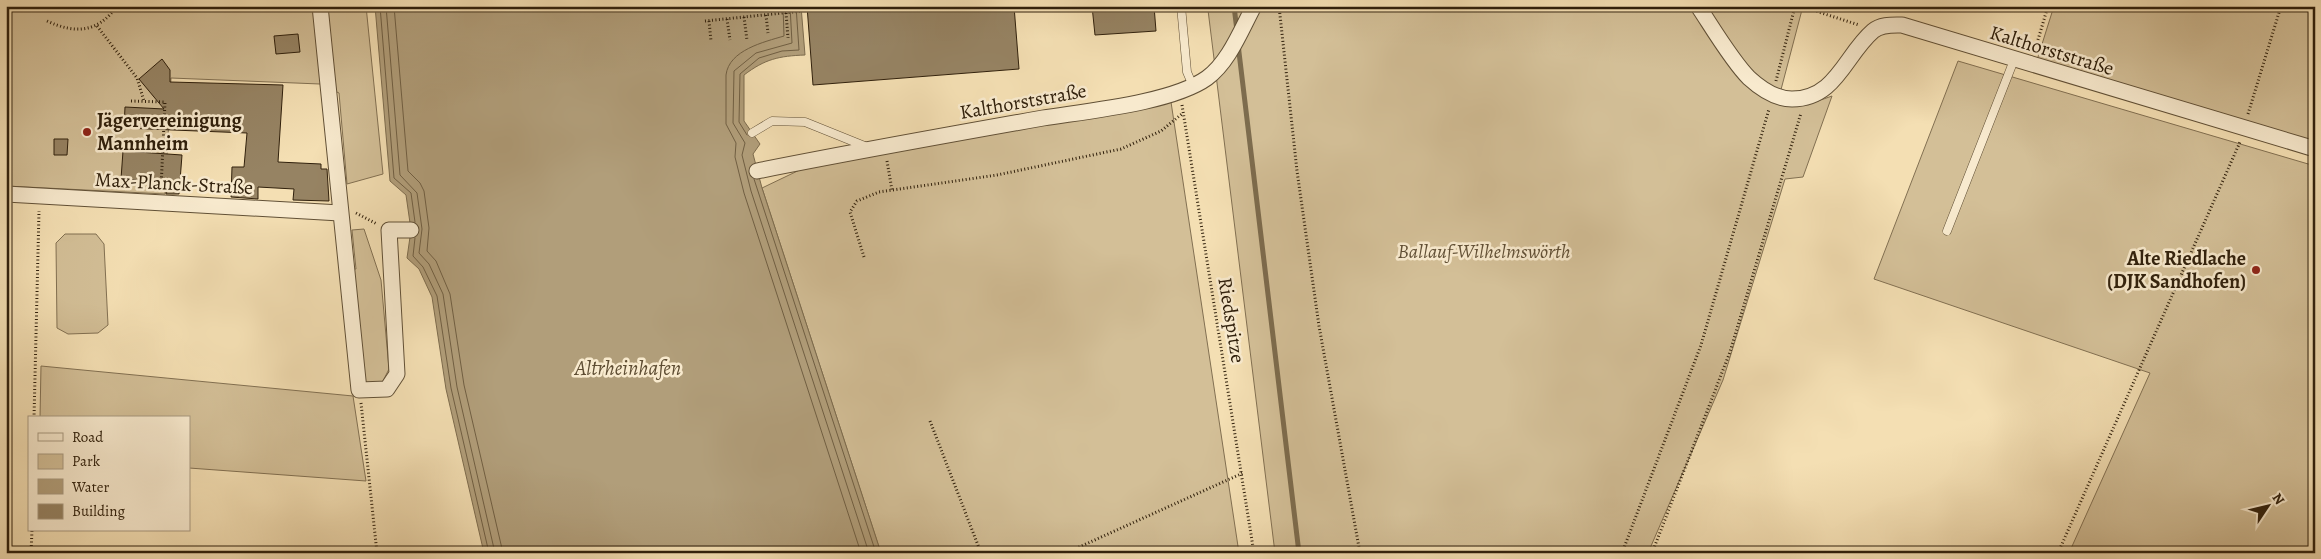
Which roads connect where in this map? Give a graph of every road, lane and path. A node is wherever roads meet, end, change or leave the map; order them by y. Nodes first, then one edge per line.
1 (117, 6) edge
2 (320, 6) edge
3 (1181, 6) edge
4 (1279, 6) edge
5 (1698, 6) edge
6 (1794, 6) edge
7 (1800, 6) edge
8 (1819, 6) edge
9 (2048, 6) edge
10 (2281, 6) edge
11 (1254, 7) edge
12 (802, 11) dead end
13 (1818, 12) junction
14 (786, 13) junction
15 (766, 15) junction
16 (744, 17) junction
17 (728, 19) junction
18 (47, 21) dead end
19 (97, 26) junction
20 (1874, 30) junction
21 (768, 33) dead end
22 (788, 38) dead end
23 (730, 40) dead end
24 (747, 40) dead end
25 (711, 41) dead end
26 (2014, 60) junction
27 (2030, 65) junction
28 (1778, 74) dead end
29 (1187, 89) junction
30 (1805, 99) junction
31 (131, 100) dead end
32 (144, 101) junction
33 (1768, 112) dead end
34 (1183, 113) junction
35 (2244, 127) junction
36 (752, 133) dead end
37 (885, 146) junction
38 (869, 148) junction
39 (2315, 149) edge
40 (757, 171) dead end
41 (892, 190) junction
42 (161, 193) dead end
43 (6, 194) edge
44 (39, 196) junction
45 (340, 213) junction
46 (358, 213) dead end
47 (389, 230) junction
48 (410, 230) dead end
49 (1947, 231) dead end
50 (864, 257) dead end
51 (359, 390) junction
52 (34, 416) edge
53 (930, 421) dead end
54 (1243, 473) junction
55 (32, 532) edge
56 (31, 553) edge
57 (378, 553) edge
58 (981, 553) edge
59 (1066, 553) edge
60 (1254, 553) edge
61 (1360, 553) edge
62 (1622, 553) edge
63 (1652, 553) edge
64 (2058, 553) edge

1 - 19 path
2 - 45 street
3 - 29 lane
4 - 61 path
5 - 30 street
6 - 28 path
7 - 13 path
8 - 13 path
9 - 27 path
10 - 35 path
11 - 29 street, Kalthorststraße
12 - 14 path
13 - 20 path
14 - 15 path
14 - 22 path
15 - 16 path
15 - 21 path
16 - 17 path
16 - 24 path
17 - 23 path
17 - 25 path
18 - 19 path
19 - 32 path
20 - 26 street, Kalthorststraße
20 - 30 street
26 - 27 street, Kalthorststraße
26 - 49 lane
27 - 35 street, Kalthorststraße
29 - 34 path, Riedspitze
29 - 37 street, Kalthorststraße
30 - 63 path
31 - 32 path
32 - 42 path
33 - 62 path
34 - 41 path
34 - 54 path, Riedspitze
35 - 39 street, Kalthorststraße
35 - 64 path
36 - 38 lane
37 - 38 street, Kalthorststraße
37 - 41 path
38 - 40 street, Kalthorststraße
41 - 50 path
43 - 44 street, Max-Planck-Straße
44 - 45 street, Max-Planck-Straße
44 - 52 path
45 - 51 street
46 - 47 path
47 - 48 street
47 - 51 street
51 - 57 path
53 - 58 path
54 - 59 path
54 - 60 path, Riedspitze
55 - 56 path

